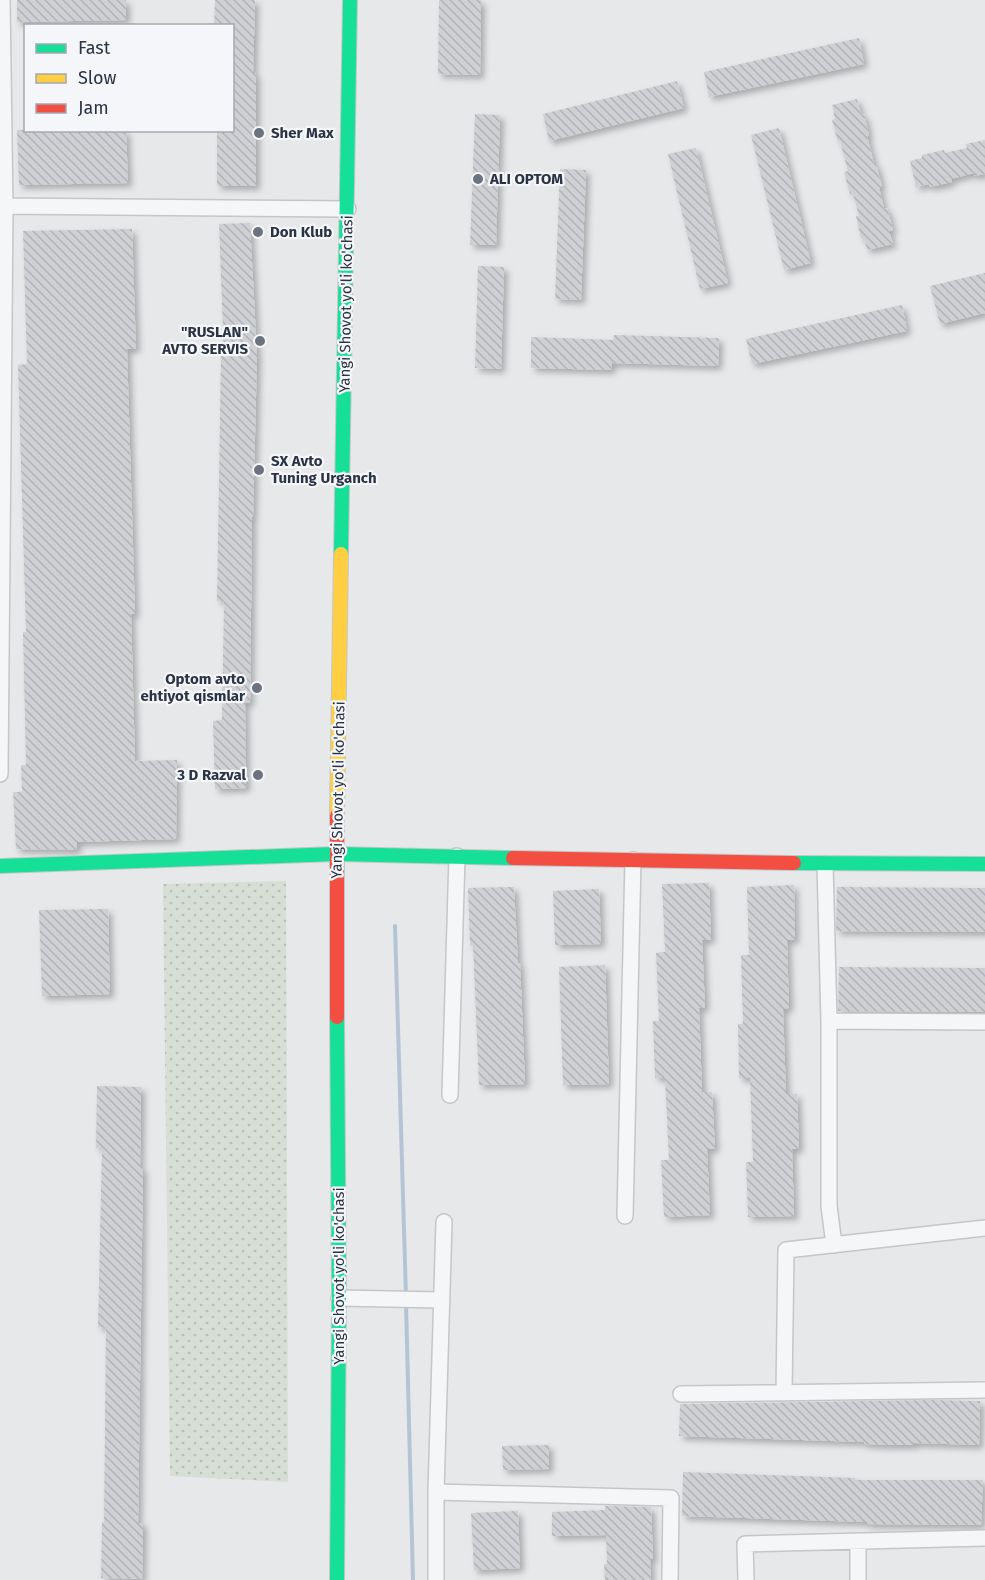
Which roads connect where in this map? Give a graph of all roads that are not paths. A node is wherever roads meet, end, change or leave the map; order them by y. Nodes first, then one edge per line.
1 (2, 0) edge
2 (350, 0) edge
3 (3, 206) edge
4 (348, 209) junction
5 (0, 774) edge
6 (336, 854) junction
7 (457, 856) junction
8 (633, 860) junction
9 (825, 864) junction
10 (985, 864) edge
11 (0, 866) edge
12 (829, 1021) junction
13 (985, 1022) edge
14 (450, 1095) dead end
15 (625, 1216) dead end
16 (444, 1222) dead end
17 (985, 1228) edge
18 (834, 1245) junction
19 (339, 1298) junction
20 (441, 1300) junction
21 (985, 1390) edge
22 (784, 1393) junction
23 (681, 1394) dead end
24 (436, 1492) junction
25 (985, 1538) edge
26 (858, 1541) junction
27 (337, 1580) edge
28 (436, 1580) edge
29 (670, 1580) edge
30 (746, 1580) edge
31 (858, 1580) edge

1 - 3 street
2 - 4 main road, Yangi Shovot yo'li ko'chasi
3 - 4 street
3 - 5 street
4 - 6 main road, Yangi Shovot yo'li ko'chasi
6 - 7 main road
6 - 11 main road
6 - 19 main road, Yangi Shovot yo'li ko'chasi
7 - 8 main road
7 - 14 street
8 - 9 main road
8 - 15 street
9 - 10 main road
9 - 12 street
12 - 13 street
12 - 18 street
16 - 20 street
17 - 18 street
18 - 22 street
19 - 20 street
19 - 27 main road, Yangi Shovot yo'li ko'chasi
20 - 24 street
21 - 22 street
22 - 23 street
24 - 28 street
24 - 29 street
25 - 26 street
26 - 30 street
26 - 31 street

